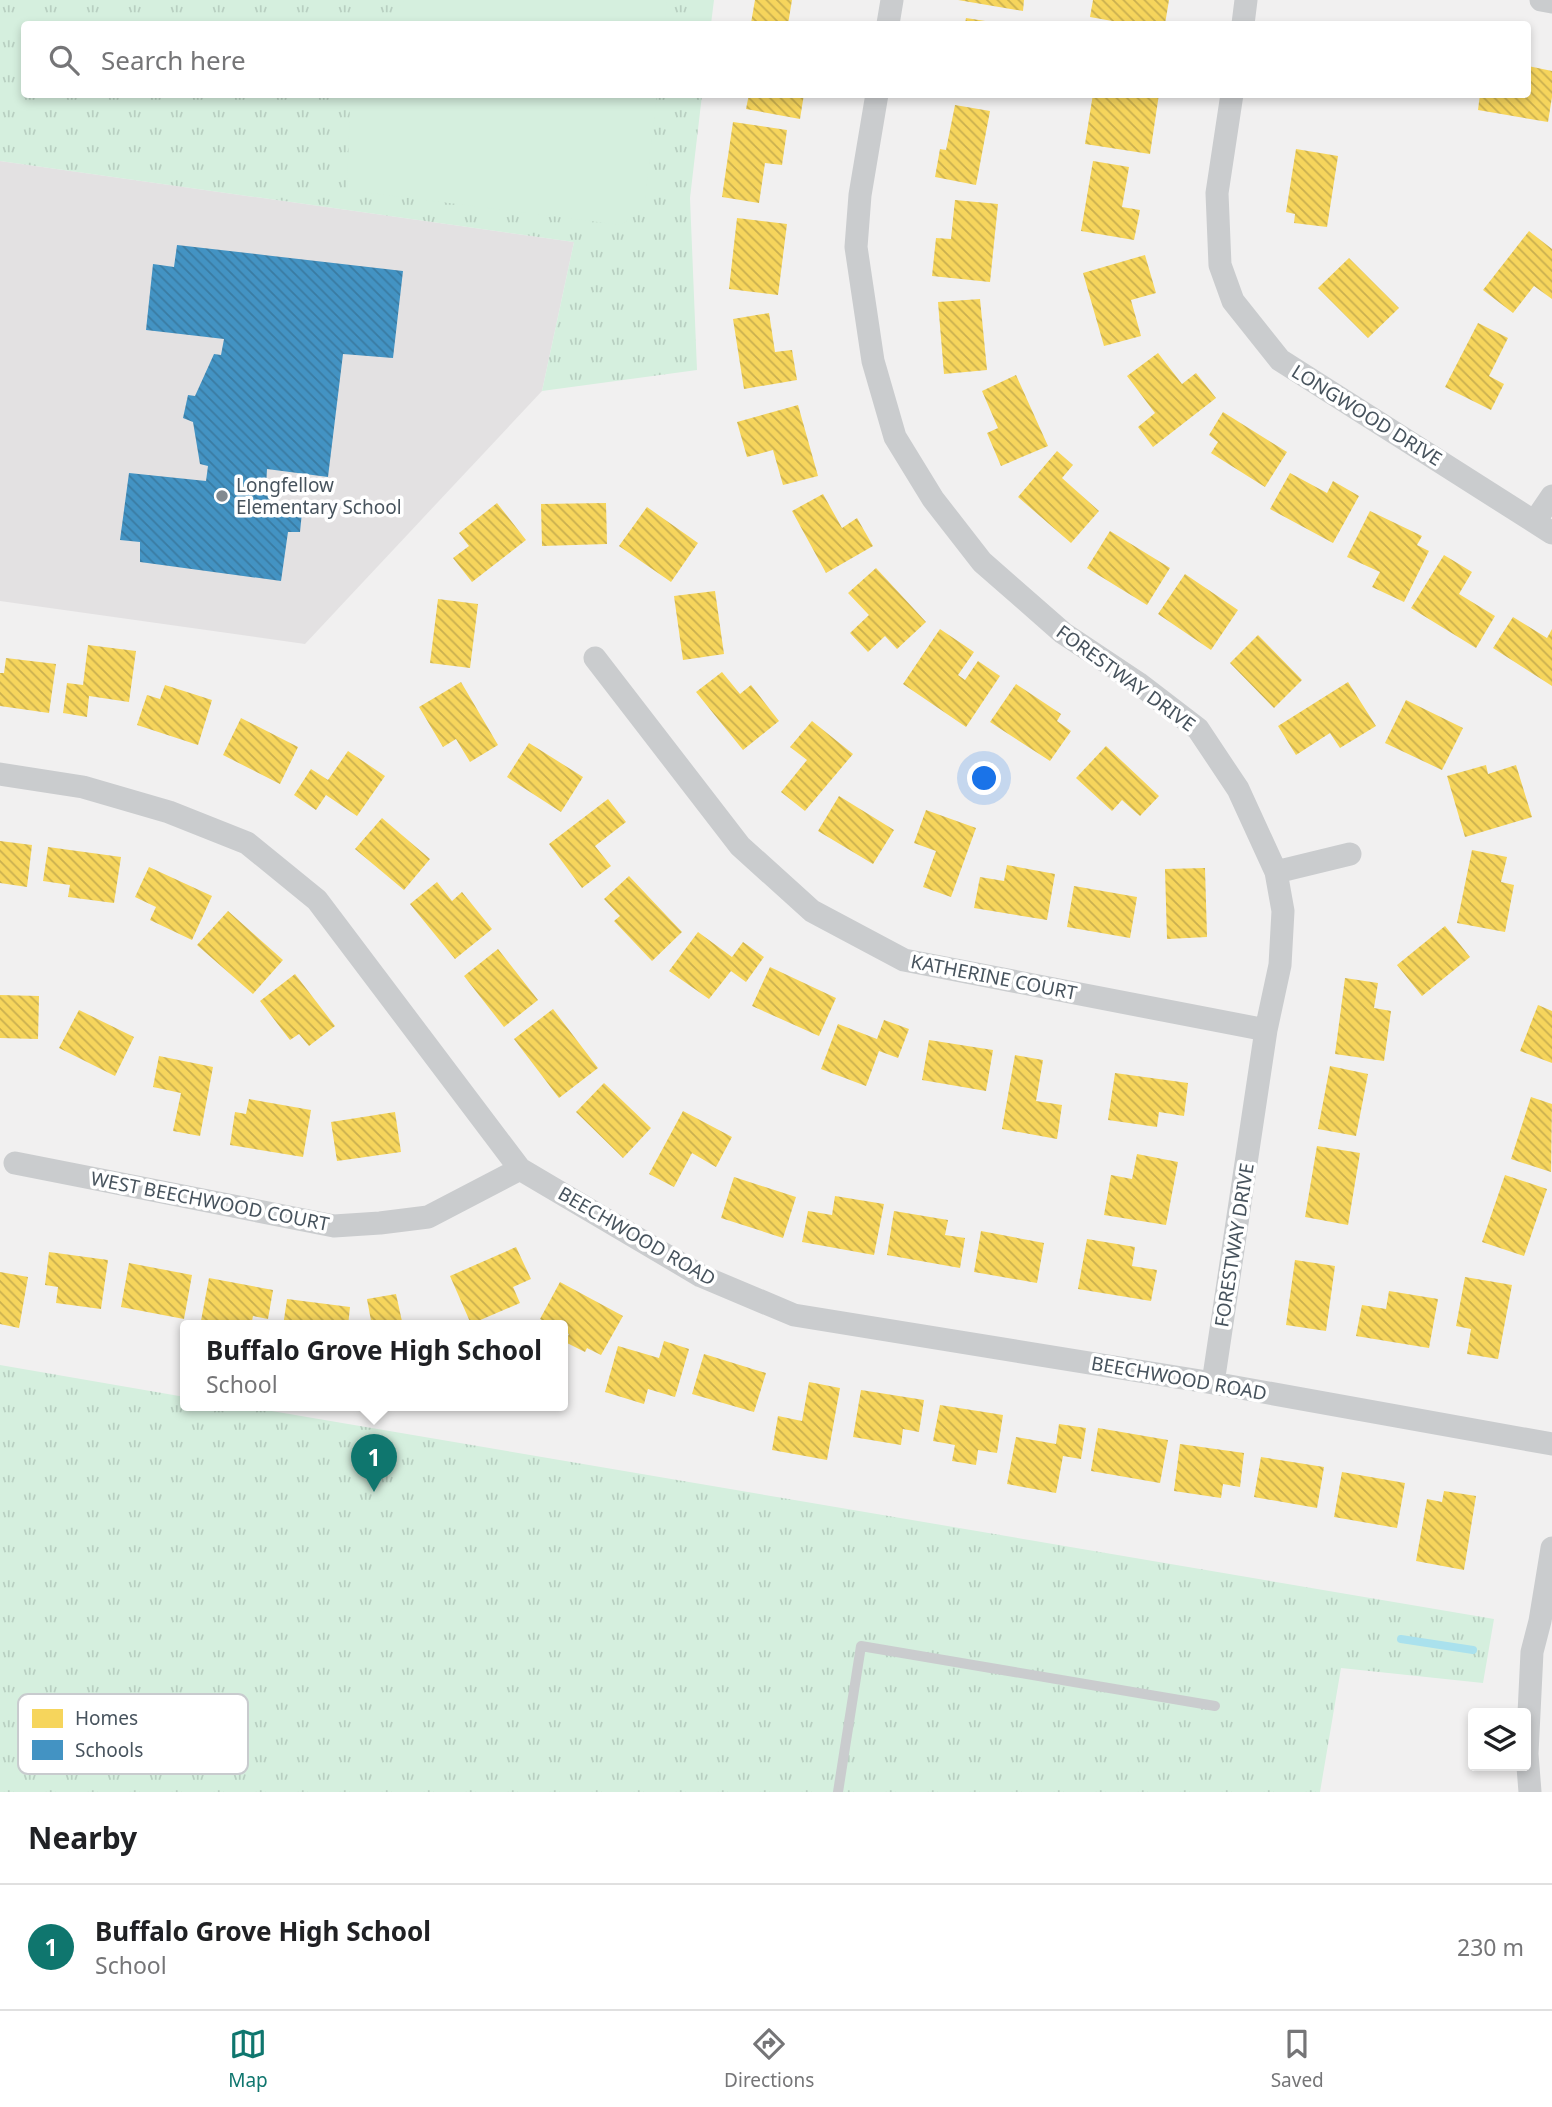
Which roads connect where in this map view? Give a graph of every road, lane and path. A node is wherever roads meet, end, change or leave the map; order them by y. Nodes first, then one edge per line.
1 (892, 0) edge
2 (1246, 0) edge
3 (1541, 0) edge
4 (1552, 2) edge
5 (888, 21) edge
6 (1243, 21) edge
7 (876, 98) edge
8 (1231, 98) edge
9 (1552, 496) edge
10 (1543, 527) edge
11 (595, 658) dead end
12 (0, 774) edge
13 (1350, 854) dead end
14 (1276, 872) junction
15 (1266, 1030) junction
16 (15, 1163) dead end
17 (520, 1169) junction
18 (1213, 1383) junction
19 (1552, 1444) edge
20 (1552, 1548) edge
21 (1215, 1706) dead end
22 (838, 1792) edge
23 (1531, 1792) edge

1 - 5 street
2 - 6 street
3 - 4 street
7 - 14 street, FORESTWAY DRIVE
8 - 10 street, LONGWOOD DRIVE
9 - 10 street
11 - 15 street, KATHERINE COURT
12 - 17 street, BEECHWOOD ROAD
13 - 14 street
14 - 15 street, FORESTWAY DRIVE
15 - 18 street, FORESTWAY DRIVE
16 - 17 street, WEST BEECHWOOD COURT
17 - 18 street, BEECHWOOD ROAD
18 - 19 street, BEECHWOOD ROAD
20 - 23 street
21 - 22 lane

